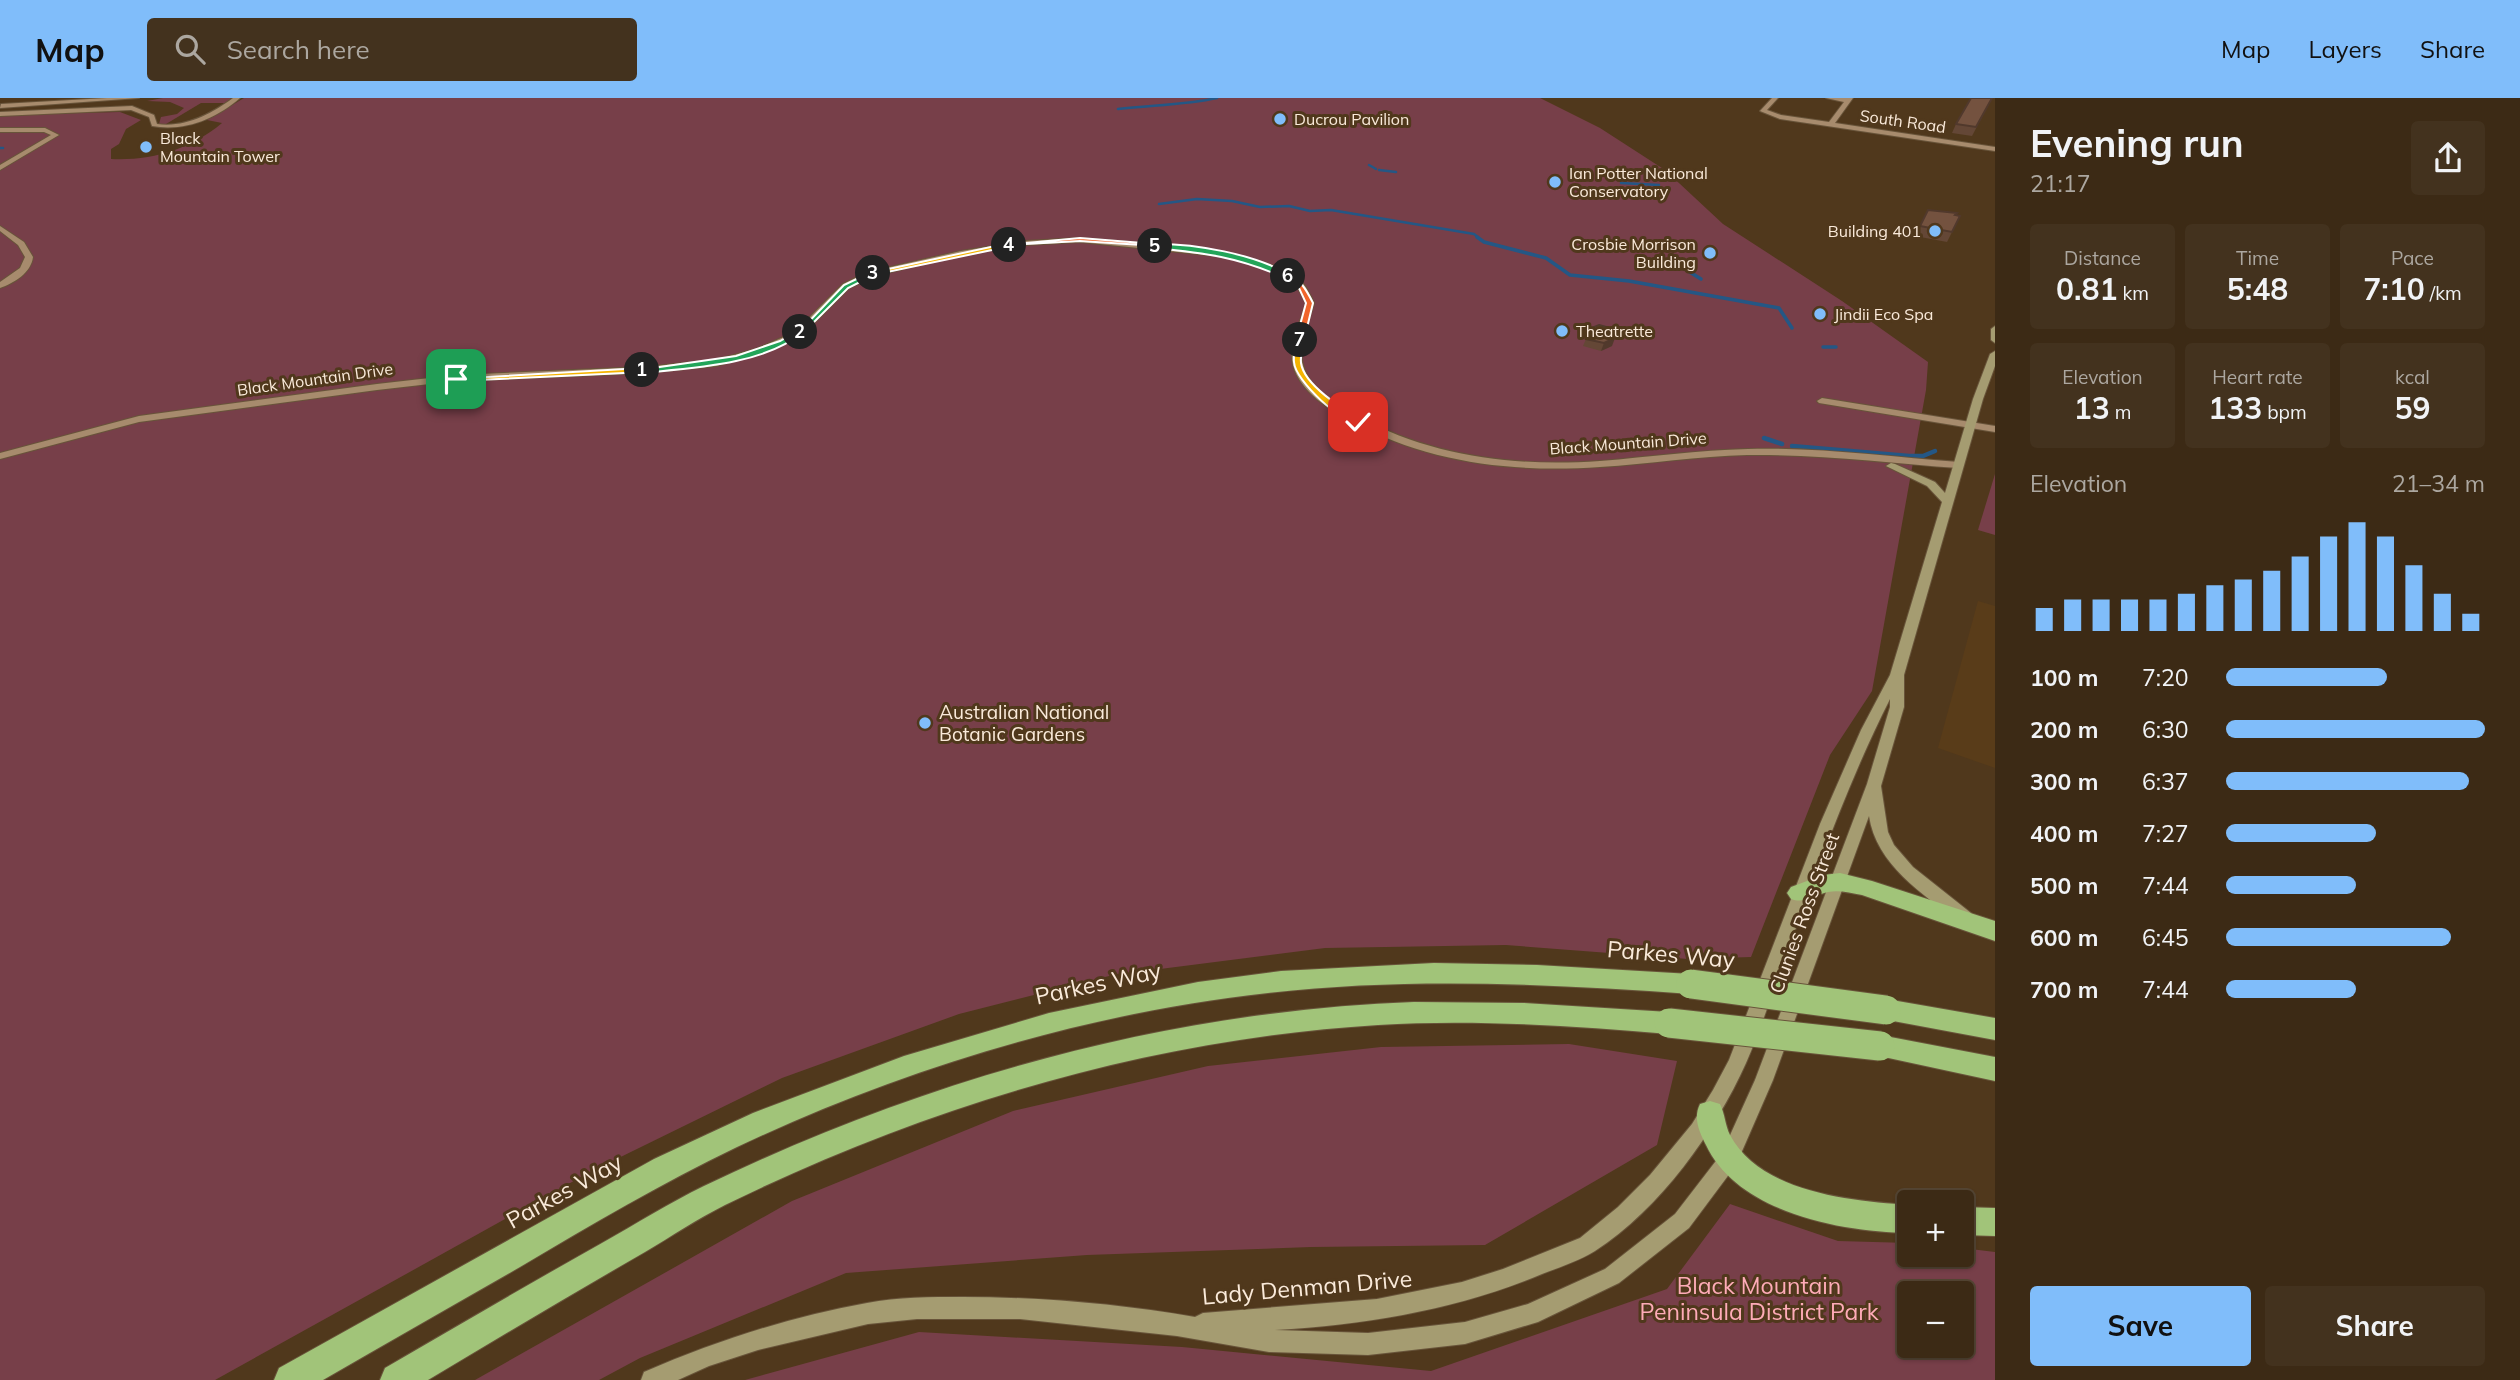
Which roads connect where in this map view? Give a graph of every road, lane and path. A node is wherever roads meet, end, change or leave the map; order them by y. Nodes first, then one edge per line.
1 (136, 98) edge
2 (237, 98) edge
3 (1775, 98) edge
4 (1829, 98) edge
5 (1849, 99) edge
6 (2, 106) edge
7 (0, 113) edge
8 (1830, 124) junction
9 (0, 130) edge
10 (1995, 149) edge
11 (0, 168) edge
12 (0, 228) edge
13 (0, 286) edge
14 (1995, 329) edge
15 (1995, 340) edge
16 (1995, 354) edge
17 (1822, 401) dead end
18 (1971, 425) junction
19 (1995, 429) edge
20 (0, 456) edge
21 (1868, 460) junction
22 (1891, 466) junction
23 (1958, 469) junction
24 (1948, 502) junction
25 (1897, 676) junction
26 (1874, 784) junction
27 (1840, 882) junction
28 (1799, 893) junction
29 (1984, 927) edge
30 (1995, 1029) edge
31 (1995, 1069) edge
32 (1710, 1113) junction
33 (1729, 1159) junction
34 (1897, 1218) edge
35 (1974, 1221) edge
36 (1995, 1222) edge
37 (1177, 1325) junction
38 (291, 1380) edge
39 (397, 1380) edge
40 (652, 1380) edge

1 - 6 street
2 - 7 street
3 - 8 street, South Road
4 - 5 street
5 - 8 street
6 - 7 street
8 - 10 street, South Road
9 - 11 street
12 - 13 street
14 - 15 street
16 - 18 street, Clunies Ross Street
17 - 18 street
18 - 19 street
18 - 23 street, Clunies Ross Street
20 - 21 street, Black Mountain Drive
21 - 22 street, Black Mountain Drive
21 - 23 street, Black Mountain Drive
22 - 23 street, Black Mountain Drive
22 - 24 street
23 - 24 street, Clunies Ross Street
24 - 25 street, Clunies Ross Street
25 - 26 street, Clunies Ross Street
25 - 28 street, Clunies Ross Street
26 - 27 street, Clunies Ross Street
26 - 29 street
27 - 28 highway
27 - 29 highway
27 - 33 street, Clunies Ross Street
28 - 32 street, Clunies Ross Street
30 - 38 highway, Parkes Way, bridge
31 - 39 highway, bridge
32 - 33 highway
32 - 37 street, Lady Denman Drive
33 - 34 highway
33 - 37 street, Lady Denman Drive
35 - 36 highway
37 - 40 street, Lady Denman Drive

